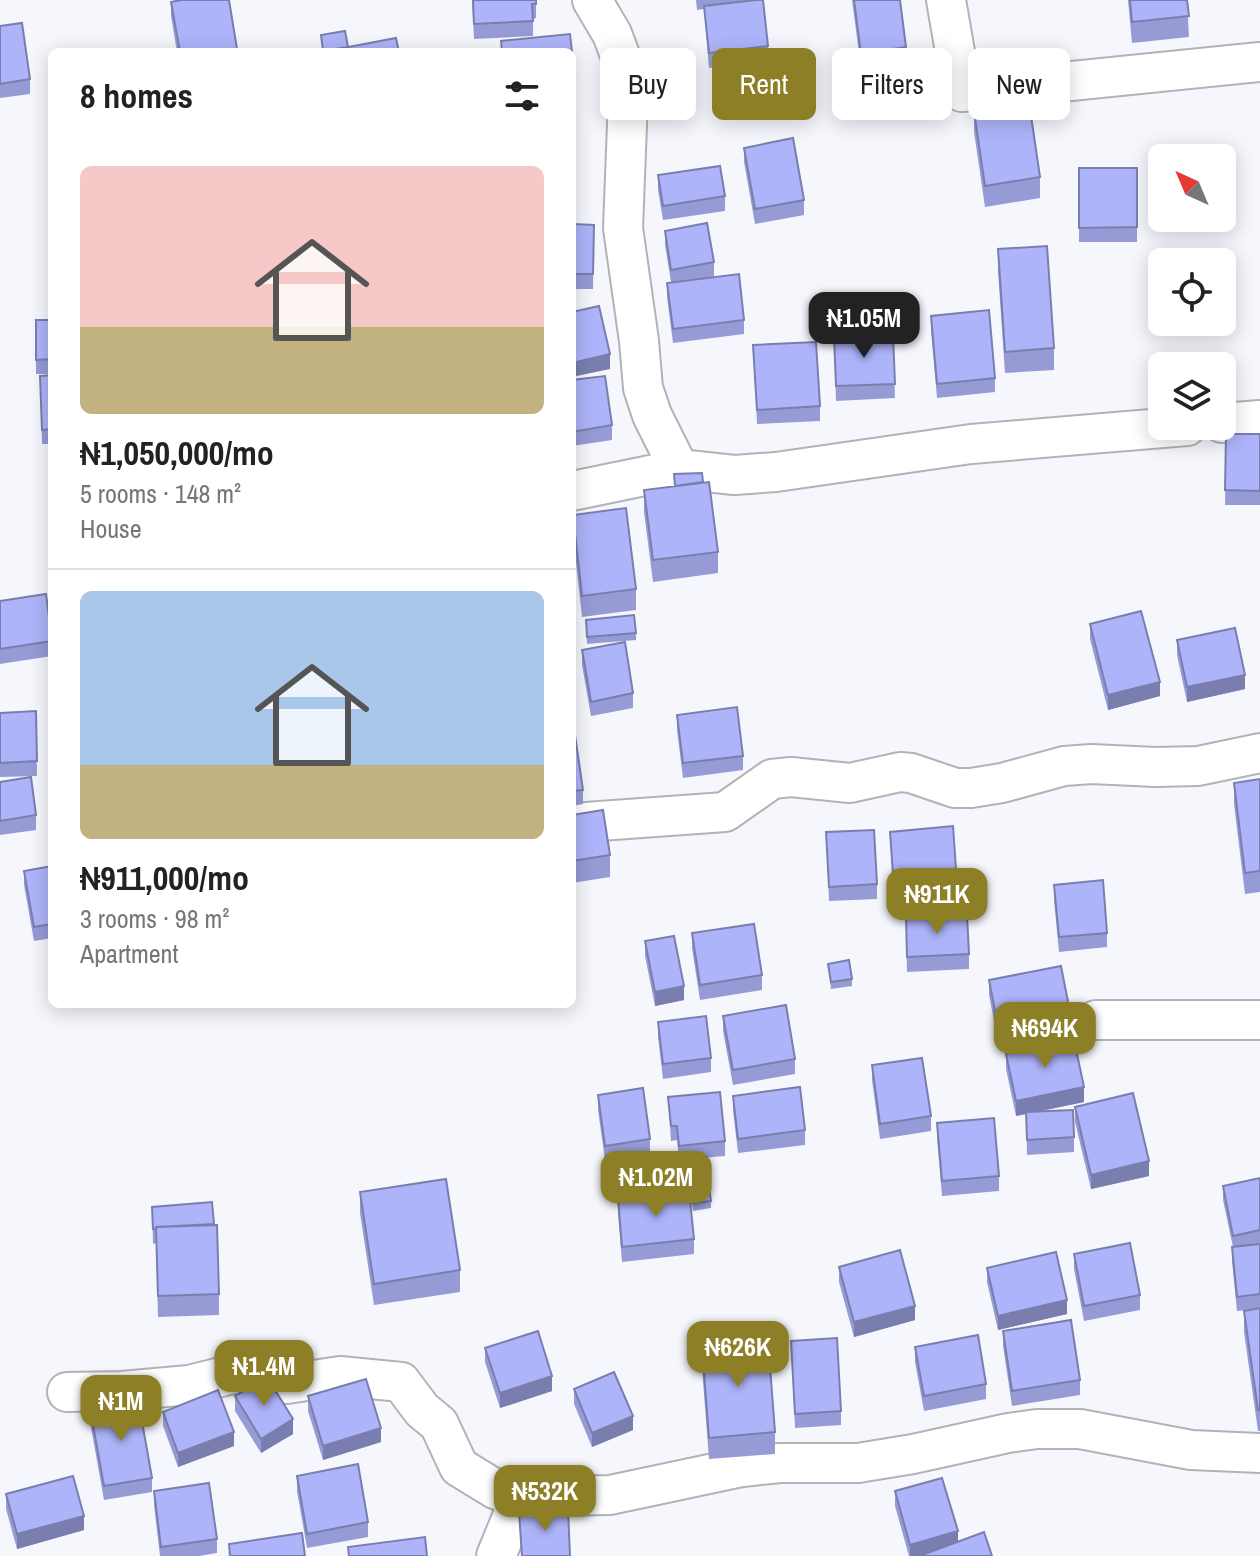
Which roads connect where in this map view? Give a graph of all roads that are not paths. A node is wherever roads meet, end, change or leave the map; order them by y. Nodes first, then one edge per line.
1 (592, 0) edge
2 (946, 0) edge
3 (1260, 62) edge
4 (1260, 420) edge
5 (1236, 422) edge
6 (1148, 429) edge
7 (679, 469) junction
8 (576, 490) edge
9 (1260, 753) edge
10 (576, 823) edge
11 (1096, 1020) dead end
12 (1260, 1020) edge
13 (67, 1392) dead end
14 (1260, 1453) edge
15 (520, 1498) junction
16 (496, 1556) edge

1 - 7 street
2 - 3 street
4 - 5 street
6 - 7 street
7 - 8 street
9 - 10 street
11 - 12 street
13 - 15 street
14 - 15 street
15 - 16 street

